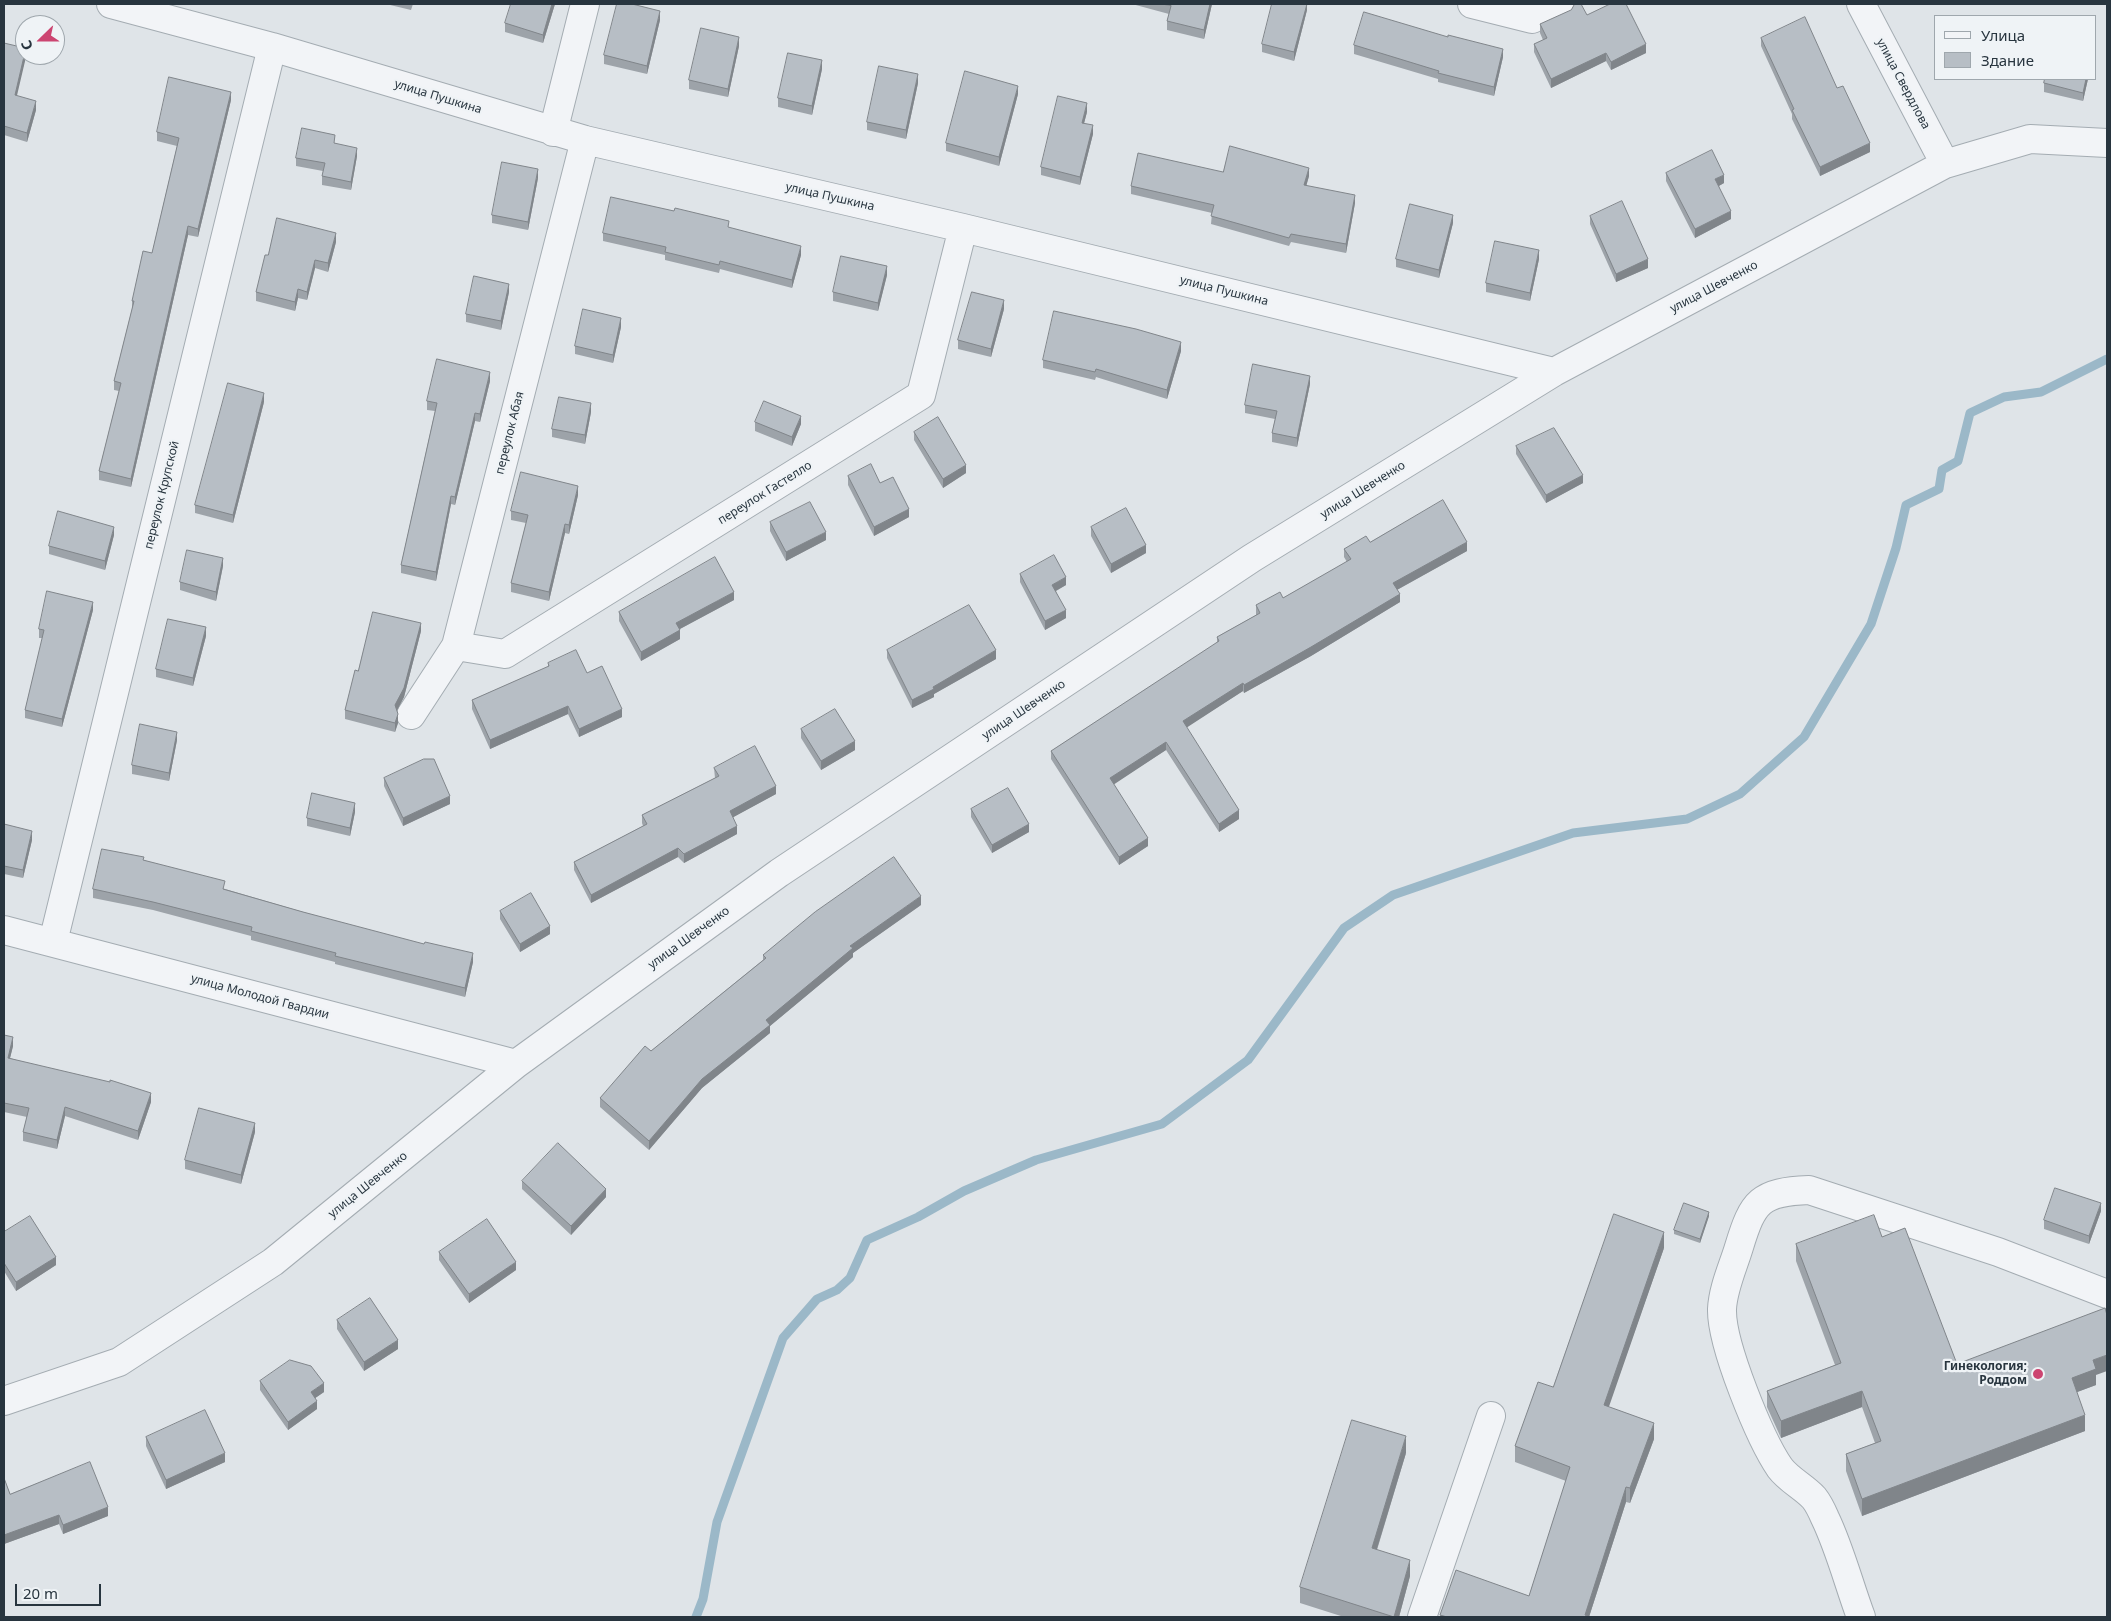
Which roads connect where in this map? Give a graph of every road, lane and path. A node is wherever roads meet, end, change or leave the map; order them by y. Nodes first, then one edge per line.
1 (111, 4) edge
2 (585, 4) edge
3 (1472, 4) edge
4 (1564, 4) edge
5 (1861, 4) edge
6 (1499, 8) edge
7 (272, 47) junction
8 (553, 132) junction
9 (585, 140) junction
10 (2107, 143) edge
11 (1945, 164) junction
12 (963, 228) junction
13 (1554, 372) junction
14 (456, 646) junction
15 (411, 715) dead end
16 (4, 930) edge
17 (53, 942) junction
18 (516, 1064) junction
19 (2107, 1294) edge
20 (4, 1402) edge
21 (1490, 1416) dead end
22 (1422, 1617) edge
23 (1861, 1617) edge

1 - 7 lane, улица Пушкина
2 - 8 lane
3 - 6 lane
4 - 6 lane
5 - 11 lane, улица Свердлова
7 - 8 lane, улица Пушкина
7 - 17 lane, переулок Крупской
8 - 9 lane, улица Пушкина
9 - 12 lane, улица Пушкина
9 - 14 lane, переулок Абая
10 - 11 lane, улица Шевченко
11 - 13 lane, улица Шевченко
12 - 13 lane, улица Пушкина
12 - 14 lane, переулок Гастелло
13 - 18 lane, улица Шевченко
14 - 15 lane, переулок Абая
16 - 17 lane, улица Молодой Гвардии
17 - 18 lane, улица Молодой Гвардии
18 - 20 lane, улица Шевченко
19 - 23 lane
21 - 22 lane

